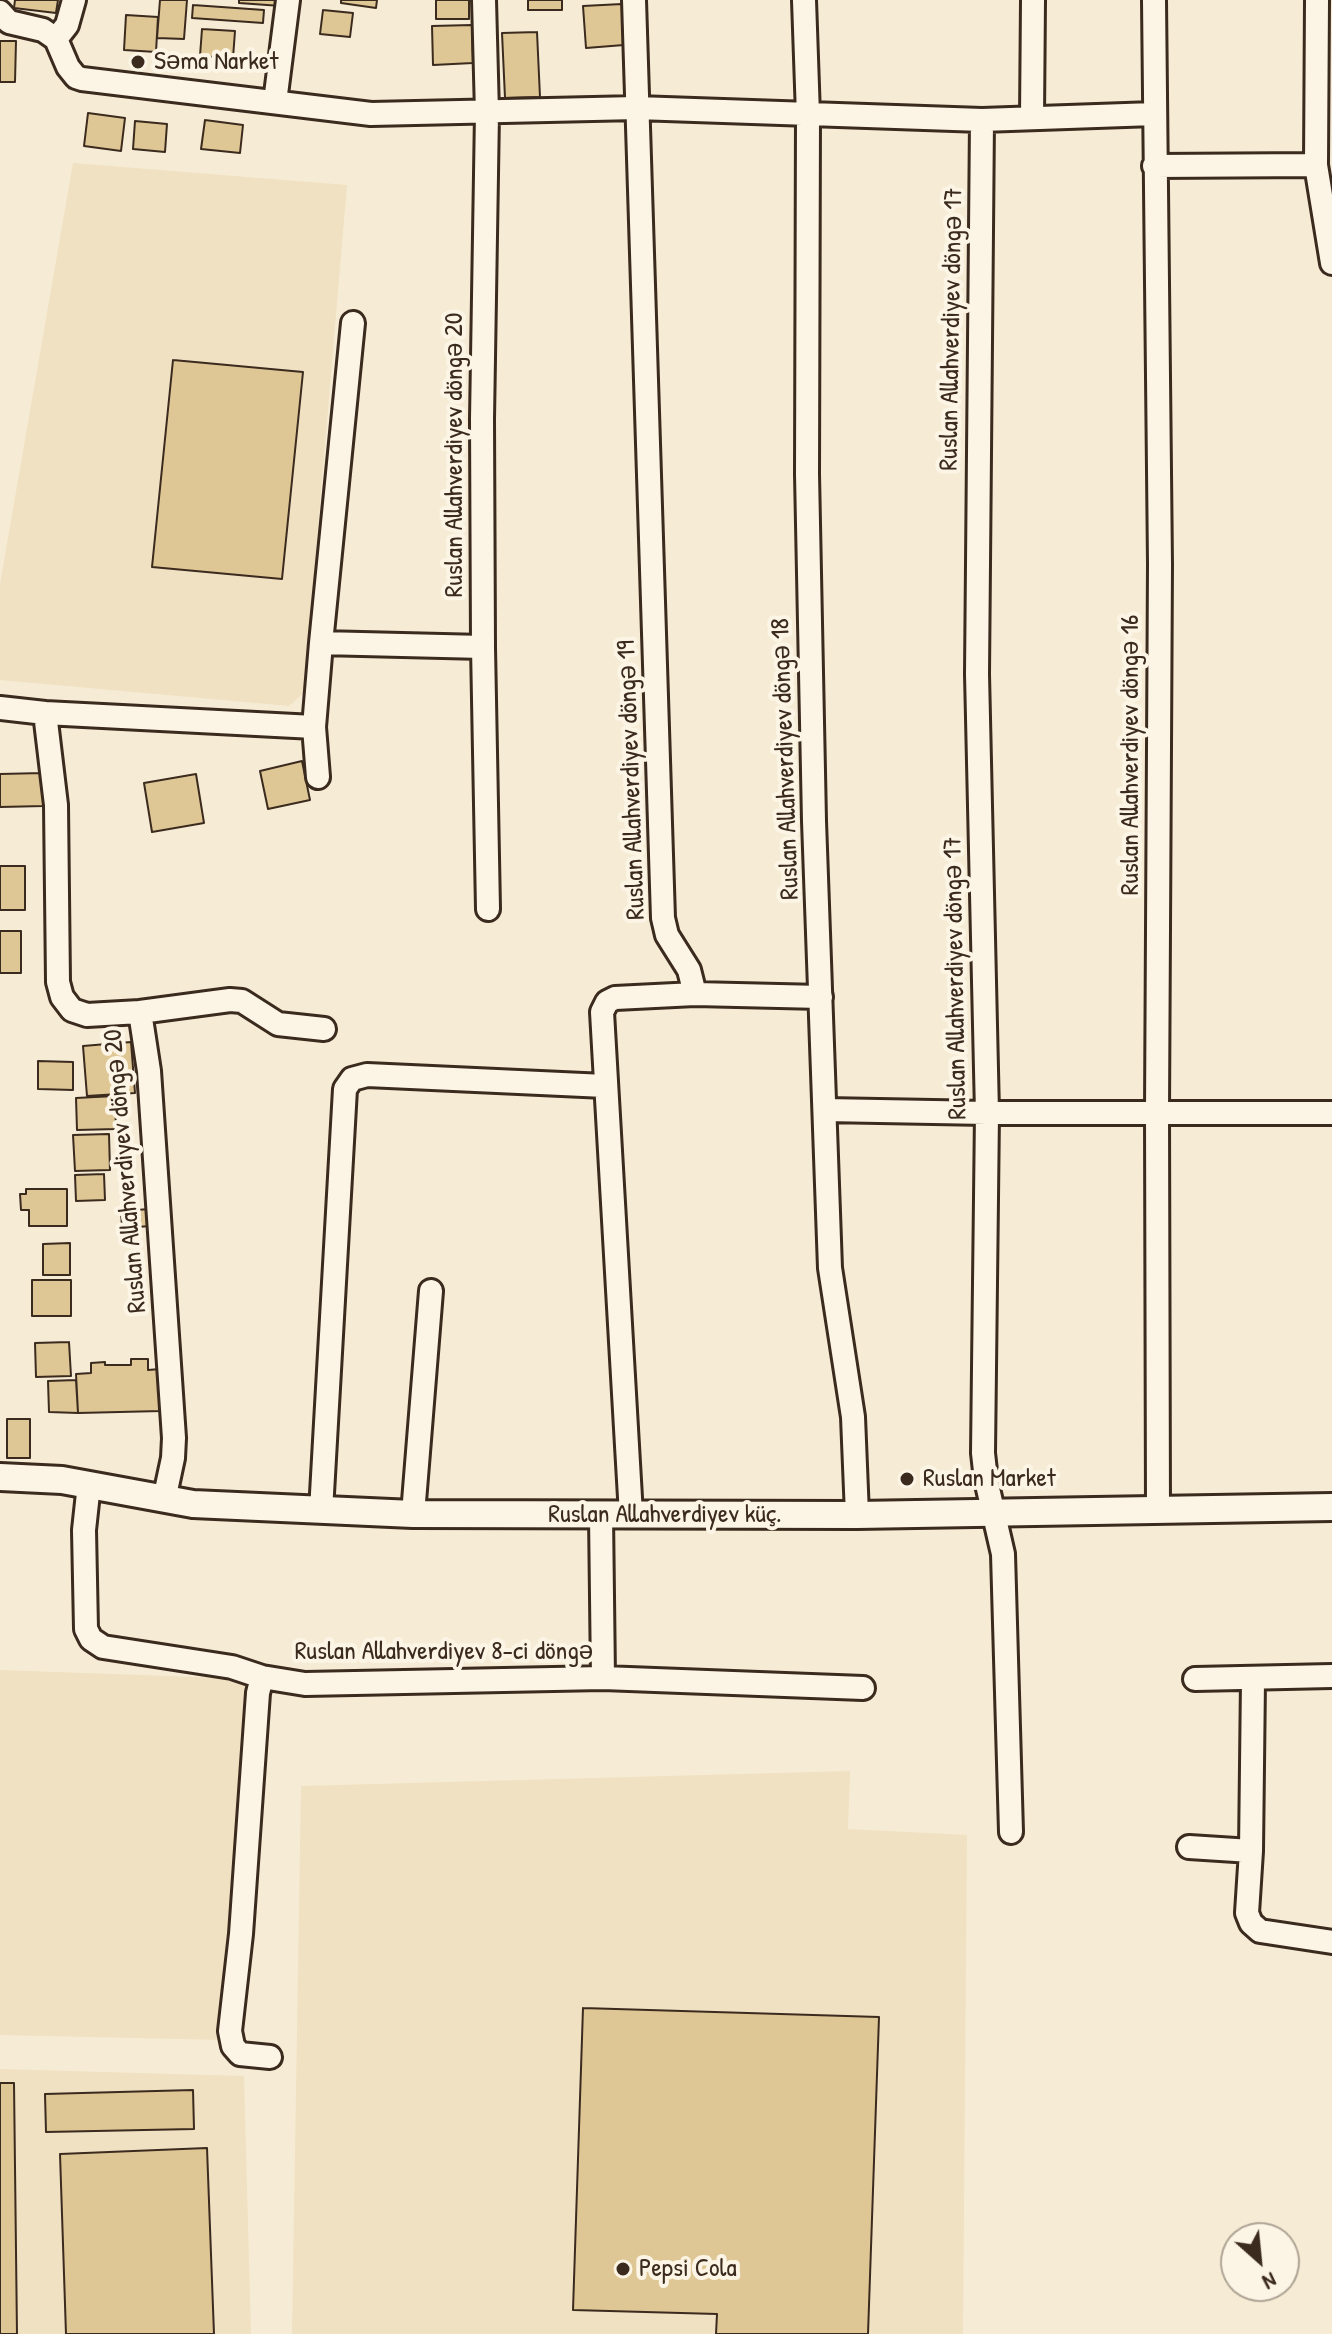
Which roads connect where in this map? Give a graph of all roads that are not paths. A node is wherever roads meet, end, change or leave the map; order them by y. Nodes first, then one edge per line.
1 (74, 0) edge
2 (288, 0) edge
3 (484, 0) edge
4 (634, 0) edge
5 (804, 0) edge
6 (1033, 0) edge
7 (1154, 0) edge
8 (1317, 0) edge
9 (0, 12) edge
10 (56, 39) junction
11 (275, 102) junction
12 (1324, 107) edge
13 (637, 108) junction
14 (487, 113) junction
15 (1154, 114) junction
16 (808, 115) junction
17 (1032, 118) junction
18 (982, 120) junction
19 (1316, 165) junction
20 (1154, 166) junction
21 (1332, 263) edge
22 (353, 323) dead end
23 (321, 643) junction
24 (483, 647) junction
25 (0, 708) edge
26 (45, 713) junction
27 (314, 727) junction
28 (318, 777) dead end
29 (488, 909) dead end
30 (695, 994) junction
31 (821, 997) junction
32 (140, 1012) junction
33 (324, 1029) dead end
34 (605, 1086) junction
35 (825, 1110) junction
36 (1157, 1111) junction
37 (987, 1113) junction
38 (1332, 1113) edge
39 (431, 1291) dead end
40 (0, 1477) edge
41 (89, 1484) junction
42 (164, 1500) junction
43 (1332, 1507) edge
44 (321, 1511) junction
45 (993, 1511) junction
46 (1158, 1511) junction
47 (413, 1514) junction
48 (601, 1515) junction
49 (631, 1515) junction
50 (857, 1515) junction
51 (1332, 1676) edge
52 (262, 1677) junction
53 (603, 1678) junction
54 (1195, 1679) dead end
55 (1253, 1680) junction
56 (863, 1688) dead end
57 (1011, 1832) dead end
58 (1189, 1847) dead end
59 (1251, 1851) junction
60 (1332, 1942) edge
61 (270, 2057) dead end

1 - 10 street
2 - 11 street
3 - 14 street, Ruslan Allahverdiyev döngə 20
4 - 13 street, Ruslan Allahverdiyev döngə 19
5 - 16 street, Ruslan Allahverdiyev döngə 18
6 - 17 street
7 - 15 street, Ruslan Allahverdiyev döngə 16
8 - 12 street
9 - 10 street
10 - 11 street
11 - 14 street
12 - 19 street
13 - 14 street
13 - 16 street
13 - 30 street, Ruslan Allahverdiyev döngə 19
14 - 24 street, Ruslan Allahverdiyev döngə 20
15 - 17 street
15 - 20 street, Ruslan Allahverdiyev döngə 16
16 - 18 street
16 - 31 street, Ruslan Allahverdiyev döngə 18
17 - 18 street
18 - 37 street, Ruslan Allahverdiyev döngə 17
19 - 20 street
19 - 21 street
20 - 36 street, Ruslan Allahverdiyev döngə 16
22 - 23 street
23 - 24 street
23 - 27 street
24 - 29 street, Ruslan Allahverdiyev döngə 20
25 - 26 street
26 - 27 street
26 - 32 street, Ruslan Allahverdiyev döngə 20
27 - 28 street
30 - 31 street
30 - 34 street
31 - 35 street, Ruslan Allahverdiyev döngə 18
32 - 33 street
32 - 42 street, Ruslan Allahverdiyev döngə 20
34 - 44 street
34 - 49 street
35 - 37 street
35 - 50 street, Ruslan Allahverdiyev döngə 18
36 - 37 street
36 - 38 street
36 - 46 street, Ruslan Allahverdiyev döngə 16
37 - 45 street, Ruslan Allahverdiyev döngə 17
39 - 47 street
40 - 41 street, Ruslan Allahverdiyev küç.
41 - 42 street, Ruslan Allahverdiyev küç.
41 - 52 street, Ruslan Allahverdiyev 8-ci döngə
42 - 44 street, Ruslan Allahverdiyev küç.
43 - 46 street, Ruslan Allahverdiyev küç.
44 - 47 street, Ruslan Allahverdiyev küç.
45 - 46 street, Ruslan Allahverdiyev küç.
45 - 50 street, Ruslan Allahverdiyev küç.
45 - 57 street, Ruslan Allahverdiyev döngə 17
47 - 48 street, Ruslan Allahverdiyev küç.
48 - 49 street, Ruslan Allahverdiyev küç.
48 - 53 street
49 - 50 street, Ruslan Allahverdiyev küç.
51 - 55 street
52 - 53 street, Ruslan Allahverdiyev 8-ci döngə
52 - 61 street
53 - 56 street, Ruslan Allahverdiyev 8-ci döngə
54 - 55 street
55 - 59 street
58 - 59 street
59 - 60 street

